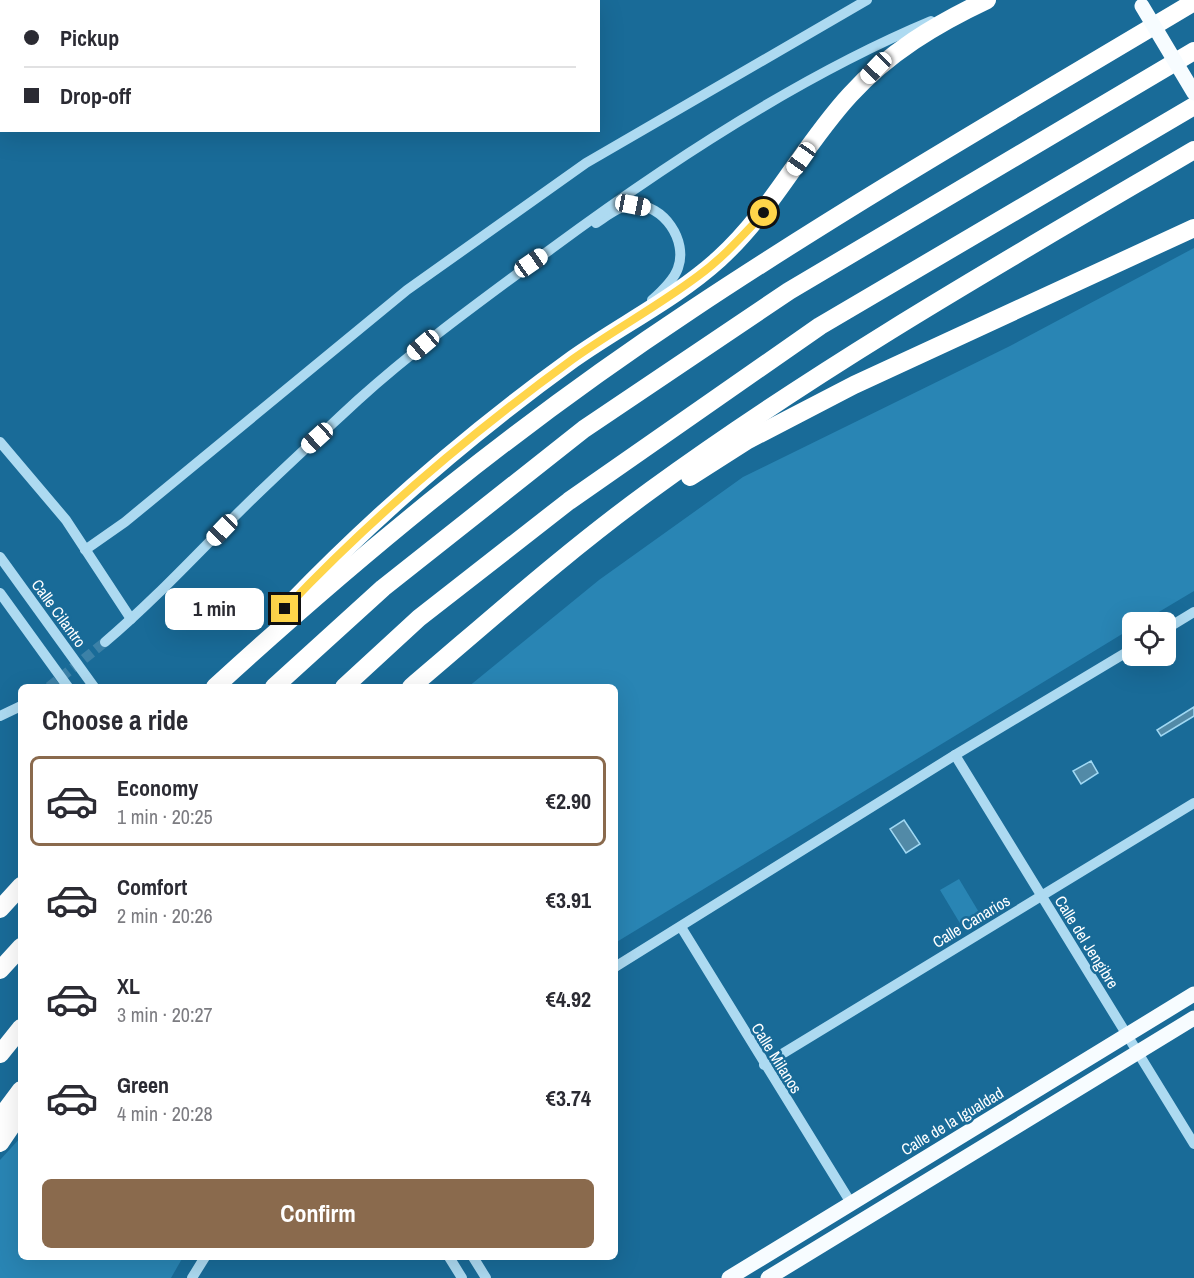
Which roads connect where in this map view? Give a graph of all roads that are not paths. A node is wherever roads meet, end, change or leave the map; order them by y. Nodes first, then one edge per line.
1 (867, 0) edge
2 (1194, 2) edge
3 (981, 3) edge
4 (1140, 3) edge
5 (1194, 51) edge
6 (1194, 93) edge
7 (1194, 106) edge
8 (1194, 150) edge
9 (1194, 228) edge
10 (549, 250) junction
11 (623, 325) junction
12 (0, 442) edge
13 (85, 550) junction
14 (0, 557) edge
15 (559, 562) junction
16 (0, 593) edge
17 (1194, 612) edge
18 (131, 619) junction
19 (1176, 623) edge
20 (105, 642) tunnel mouth
21 (1122, 655) edge
22 (240, 664) junction
23 (66, 684) edge
24 (92, 684) edge
25 (218, 684) edge
26 (277, 684) edge
27 (347, 684) edge
28 (415, 684) edge
29 (18, 707) edge
30 (0, 716) edge
31 (955, 755) junction
32 (1194, 803) edge
33 (18, 889) edge
34 (1040, 896) junction
35 (0, 909) edge
36 (681, 927) junction
37 (18, 950) edge
38 (618, 965) edge
39 (0, 970) edge
40 (1194, 994) edge
41 (1194, 1018) edge
42 (18, 1032) edge
43 (1127, 1036) junction
44 (1137, 1052) junction
45 (0, 1054) edge
46 (764, 1065) junction
47 (18, 1094) edge
48 (18, 1116) edge
49 (0, 1118) edge
50 (0, 1143) edge
51 (1194, 1144) edge
52 (851, 1203) junction
53 (203, 1260) edge
54 (451, 1260) edge
55 (474, 1260) edge
56 (192, 1278) edge
57 (462, 1278) edge
58 (486, 1278) edge
59 (729, 1278) edge
60 (768, 1278) edge

1 - 13 street
2 - 22 highway
3 - 10 street
3 - 11 highway
4 - 6 main road, bridge
5 - 26 highway
7 - 27 highway
8 - 15 highway
9 - 15 highway
10 - 11 street
10 - 18 street
11 - 22 highway
12 - 13 street
13 - 18 street
14 - 24 street, Calle Cilantro
15 - 28 highway
16 - 23 street
17 - 19 street
18 - 20 street
21 - 31 street
22 - 25 highway
29 - 30 street
31 - 34 street, Calle del Jengibre
31 - 36 street
32 - 34 street, Calle Canarios
33 - 35 highway
34 - 43 street, Calle del Jengibre
34 - 46 street, Calle Canarios
36 - 38 street
36 - 46 street, Calle Milanos
37 - 39 highway
40 - 43 main road, Calle de la Igualdad
41 - 44 main road
42 - 45 highway
43 - 44 street, Calle del Jengibre
43 - 52 main road, Calle de la Igualdad
44 - 51 street, Calle del Jengibre
44 - 60 main road
46 - 52 street, Calle Milanos
47 - 49 highway
48 - 50 highway
52 - 59 main road, Calle de la Igualdad
53 - 56 street
54 - 57 street
55 - 58 street

